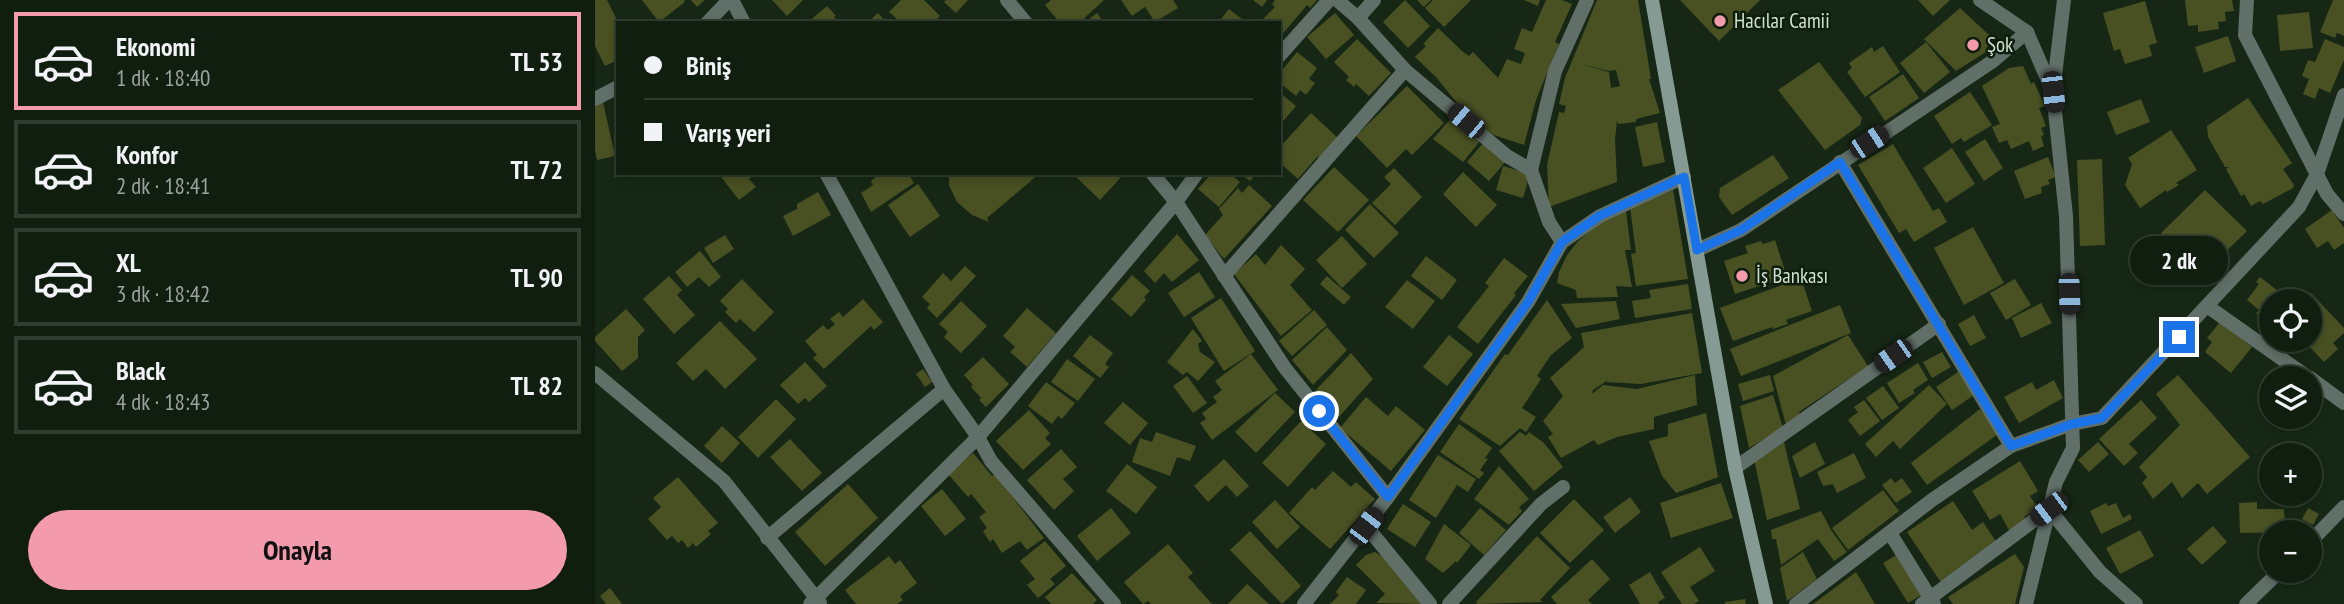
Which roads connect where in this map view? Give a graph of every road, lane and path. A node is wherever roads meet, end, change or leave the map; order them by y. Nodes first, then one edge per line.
1 (730, 0) edge
2 (1007, 0) edge
3 (1329, 0) edge
4 (1337, 0) edge
5 (1374, 0) edge
6 (1587, 0) edge
7 (1652, 0) edge
8 (1980, 0) edge
9 (2064, 0) edge
10 (2247, 0) edge
11 (1358, 18) junction
12 (709, 21) edge
13 (743, 21) edge
14 (1024, 21) edge
15 (2027, 32) junction
16 (1281, 54) edge
17 (1405, 70) junction
18 (616, 88) edge
19 (2053, 92) junction
20 (2344, 95) edge
21 (595, 99) edge
22 (1840, 162) junction
23 (1531, 170) junction
24 (2317, 174) junction
25 (827, 175) edge
26 (1154, 175) edge
27 (1195, 175) edge
28 (1684, 177) junction
29 (1176, 202) junction
30 (2344, 214) edge
31 (1562, 242) junction
32 (1697, 250) junction
33 (1224, 276) junction
34 (2207, 306) junction
35 (1939, 324) junction
36 (2293, 366) edge
37 (595, 373) edge
38 (2322, 386) edge
39 (944, 390) junction
40 (2344, 402) edge
41 (2072, 424) junction
42 (978, 437) junction
43 (2011, 446) junction
44 (1735, 468) junction
45 (1563, 487) dead end
46 (1388, 497) junction
47 (2344, 507) edge
48 (2049, 509) junction
49 (1366, 526) junction
50 (2322, 530) edge
51 (1890, 533) junction
52 (767, 538) junction
53 (2268, 583) edge
54 (816, 602) edge
55 (1929, 602) edge
56 (1114, 604) edge
57 (1304, 604) edge
58 (1430, 604) edge
59 (1448, 604) edge
60 (1766, 604) edge
61 (1797, 604) edge
62 (2026, 604) edge
63 (2136, 604) edge
64 (2246, 604) edge

1 - 12 street
1 - 13 street
2 - 14 street
3 - 16 street
4 - 11 street
5 - 11 street
6 - 23 street
7 - 28 main road
8 - 15 street
9 - 19 street
10 - 24 street
11 - 17 street
15 - 19 street
15 - 22 street
17 - 23 street
17 - 33 street
18 - 21 street
19 - 41 street
20 - 24 street
22 - 32 street
22 - 35 street
23 - 31 street
24 - 30 street
24 - 34 street
25 - 39 street
26 - 29 street
27 - 29 street
28 - 31 street
28 - 32 main road
29 - 33 street
29 - 42 street
31 - 46 street
32 - 44 main road
33 - 46 street
34 - 36 street
34 - 41 street
35 - 43 street
35 - 44 street
37 - 52 street
38 - 40 street
39 - 42 street
39 - 52 street
41 - 43 street
41 - 48 street
42 - 54 street
42 - 56 street
43 - 51 street
44 - 60 main road
45 - 59 street
46 - 49 street
47 - 50 street
48 - 55 street
48 - 62 street
48 - 63 street
49 - 57 street
49 - 58 street
51 - 55 street
51 - 61 street
52 - 54 street
53 - 64 street

